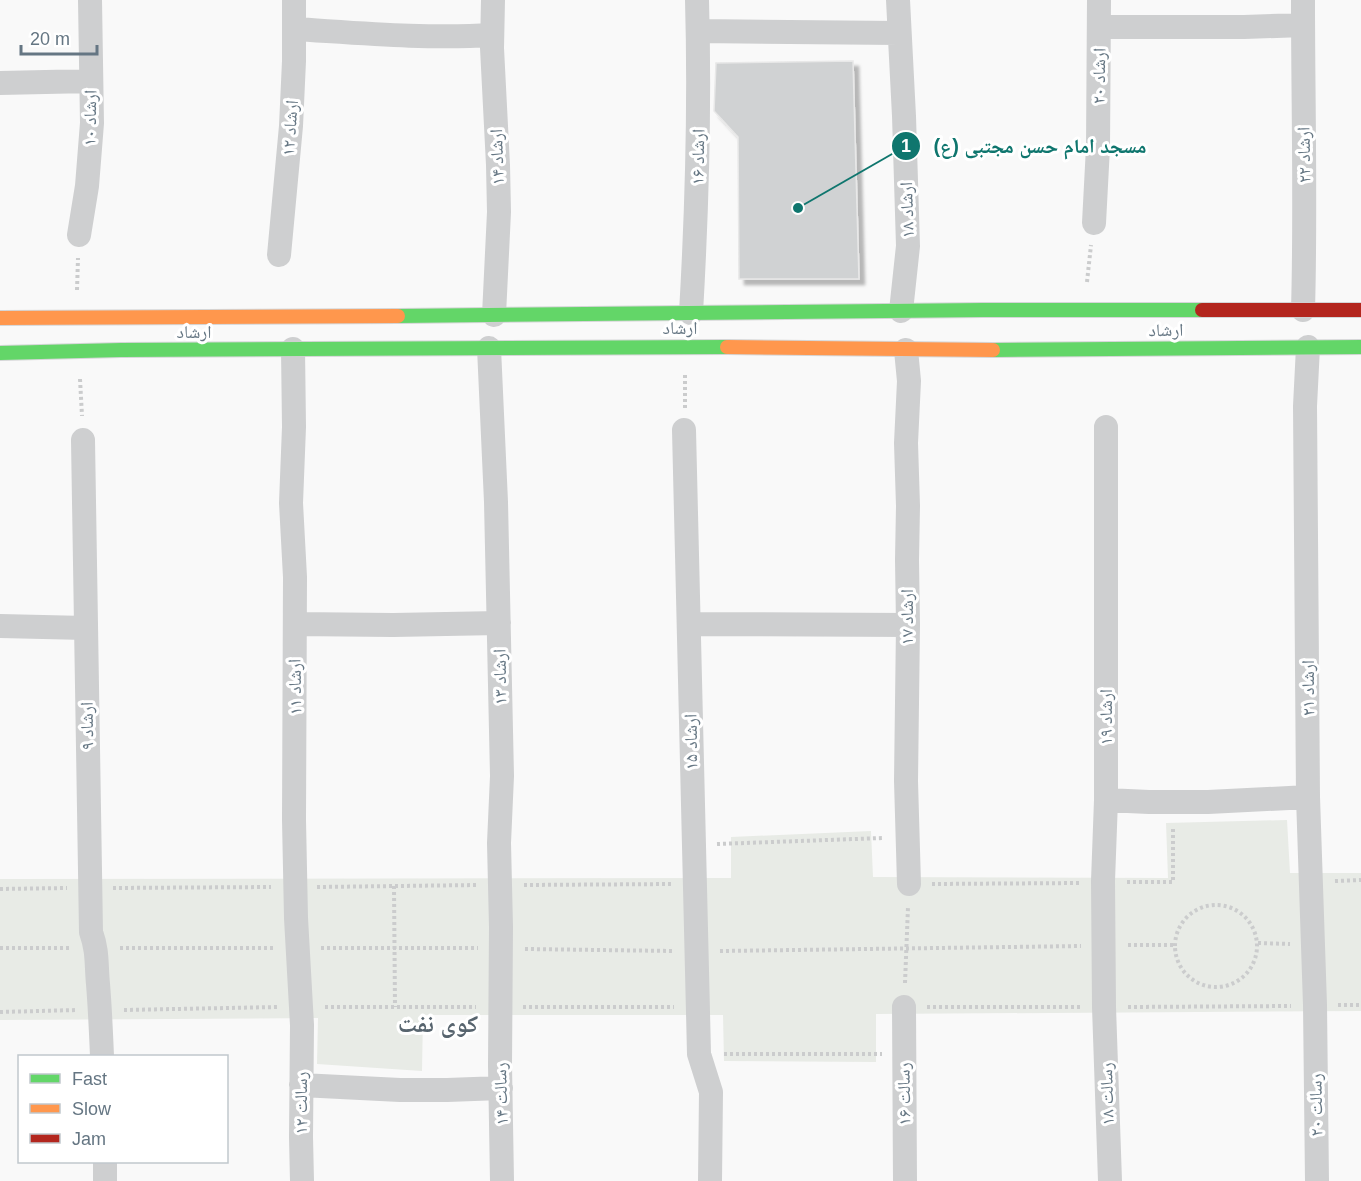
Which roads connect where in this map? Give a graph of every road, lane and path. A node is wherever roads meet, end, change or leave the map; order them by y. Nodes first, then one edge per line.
1 (90, 0) edge
2 (294, 0) edge
3 (493, 0) edge
4 (697, 0) edge
5 (898, 0) edge
6 (1099, 0) edge
7 (1303, 0) edge
8 (1303, 25) junction
9 (1099, 27) junction
10 (294, 29) junction
11 (698, 31) junction
12 (900, 33) junction
13 (492, 35) junction
14 (91, 81) junction
15 (0, 83) edge
16 (1094, 223) joint
17 (79, 235) joint
18 (279, 255) dead end
19 (1084, 310) junction
20 (1302, 310) junction
21 (1361, 310) edge
22 (901, 311) junction
23 (691, 313) junction
24 (494, 315) junction
25 (0, 318) edge
26 (75, 318) junction
27 (793, 330) junction
28 (396, 332) junction
29 (686, 346) junction
30 (1308, 347) junction
31 (1361, 347) edge
32 (489, 348) junction
33 (293, 349) junction
34 (906, 350) junction
35 (78, 351) junction
36 (0, 352) edge
37 (1106, 427) dead end
38 (684, 430) joint
39 (83, 440) joint
40 (499, 622) junction
41 (295, 624) junction
42 (689, 624) junction
43 (908, 625) junction
44 (0, 626) edge
45 (86, 628) junction
46 (1308, 797) junction
47 (1106, 800) junction
48 (1173, 802) junction
49 (908, 837) junction
50 (694, 845) junction
51 (1103, 882) junction
52 (695, 884) junction
53 (909, 884) junction
54 (500, 885) junction
55 (394, 886) junction
56 (295, 887) junction
57 (90, 888) junction
58 (0, 889) edge
59 (1258, 943) junction
60 (1313, 944) junction
61 (1103, 945) junction
62 (1175, 945) junction
63 (0, 948) edge
64 (96, 948) junction
65 (297, 948) junction
66 (395, 948) junction
67 (501, 948) junction
68 (906, 948) junction
69 (696, 952) junction
70 (1315, 1005) junction
71 (1361, 1005) edge
72 (395, 1007) junction
73 (500, 1007) junction
74 (698, 1007) junction
75 (904, 1007) junction
76 (1104, 1007) junction
77 (101, 1010) junction
78 (0, 1012) edge
79 (301, 1016) junction
80 (1315, 1029) joint
81 (699, 1054) junction
82 (904, 1054) junction
83 (102, 1055) edge
84 (301, 1085) junction
85 (501, 1088) junction
86 (105, 1163) edge
87 (105, 1181) edge
88 (302, 1181) edge
89 (502, 1181) edge
90 (710, 1181) edge
91 (905, 1181) edge
92 (1110, 1181) edge
93 (1317, 1181) edge

1 - 14 street, ارشاد ۱۰
2 - 10 street, ارشاد ۱۲
3 - 13 street, ارشاد ۱۴
4 - 11 street, ارشاد ۱۶
5 - 12 street, ارشاد ۱۸
6 - 9 street, ارشاد ۲۰
7 - 8 street, ارشاد ۲۲
8 - 9 street
8 - 20 street, ارشاد ۲۲
9 - 16 street, ارشاد ۲۰
10 - 13 street
10 - 18 street, ارشاد ۱۲
11 - 12 street
11 - 23 street, ارشاد ۱۶
12 - 22 street, ارشاد ۱۸
13 - 24 street, ارشاد ۱۴
14 - 15 street
14 - 17 street, ارشاد ۱۰
16 - 19 path
17 - 26 path
19 - 20 street, ارشاد
19 - 22 street, ارشاد
20 - 21 street, ارشاد
22 - 27 street, ارشاد
23 - 24 street, ارشاد
23 - 27 street, ارشاد
24 - 28 street, ارشاد
25 - 26 street, ارشاد
26 - 28 street, ارشاد
27 - 29 street, ارشاد
27 - 34 street, ارشاد
28 - 32 street, ارشاد
28 - 33 street, ارشاد
29 - 32 street, ارشاد
29 - 38 path
30 - 31 street, ارشاد
30 - 34 street, ارشاد
30 - 46 street, ارشاد ۲۱
32 - 40 street, ارشاد ۱۳
33 - 35 street, ارشاد
33 - 41 street, ارشاد ۱۱
34 - 43 street, ارشاد ۱۷
35 - 36 street, ارشاد
35 - 39 path
37 - 47 street, ارشاد ۱۹
38 - 42 street, ارشاد ۱۵
39 - 45 street, ارشاد ۹
40 - 41 street
40 - 54 street, ارشاد ۱۳
41 - 56 street, ارشاد ۱۱
42 - 43 street
42 - 50 street, ارشاد ۱۵
43 - 49 street, ارشاد ۱۷
44 - 45 street
45 - 57 street, ارشاد ۹
46 - 48 street
46 - 60 street, ارشاد ۲۱
47 - 48 street
47 - 51 street, ارشاد ۱۹
48 - 51 path
49 - 50 path
49 - 53 street, ارشاد ۱۷
50 - 52 street, ارشاد ۱۵
51 - 53 path
51 - 61 street, ارشاد ۱۹
52 - 54 path
52 - 69 street, ارشاد ۱۵
53 - 68 path
54 - 55 path
54 - 67 street, ارشاد ۱۳
55 - 56 path
55 - 66 path
56 - 57 path
56 - 65 street, ارشاد ۱۱
57 - 58 path
57 - 64 street, ارشاد ۹
59 - 60 path
59 - 62 path
59 - 62 path
60 - 70 street, ارشاد ۲۱
61 - 62 path
61 - 68 path
61 - 76 street, ارشاد ۱۹
63 - 64 path
64 - 65 path
64 - 77 street, ارشاد ۹
65 - 66 path
65 - 79 street, ارشاد ۱۱
66 - 67 path
66 - 72 path
67 - 69 path
67 - 73 street, ارشاد ۱۳
68 - 69 path
68 - 75 path
69 - 74 street, ارشاد ۱۵
70 - 71 path
70 - 76 path
70 - 80 street, ارشاد ۲۱
72 - 73 path
72 - 79 path
73 - 74 path
73 - 85 street, رسالت ۱۴
74 - 81 street, ارشاد ۱۵
75 - 76 path
75 - 82 street, رسالت ۱۶
76 - 92 street, رسالت ۱۸
77 - 78 path
77 - 79 path
77 - 83 street, ارشاد ۹
79 - 84 street, رسالت ۱۲
80 - 93 street, رسالت ٢٠
81 - 82 path
81 - 90 street, ارشاد ۱۵
82 - 91 street, رسالت ۱۶
84 - 85 street
84 - 88 street, رسالت ۱۲
85 - 89 street, رسالت ۱۴
86 - 87 street

